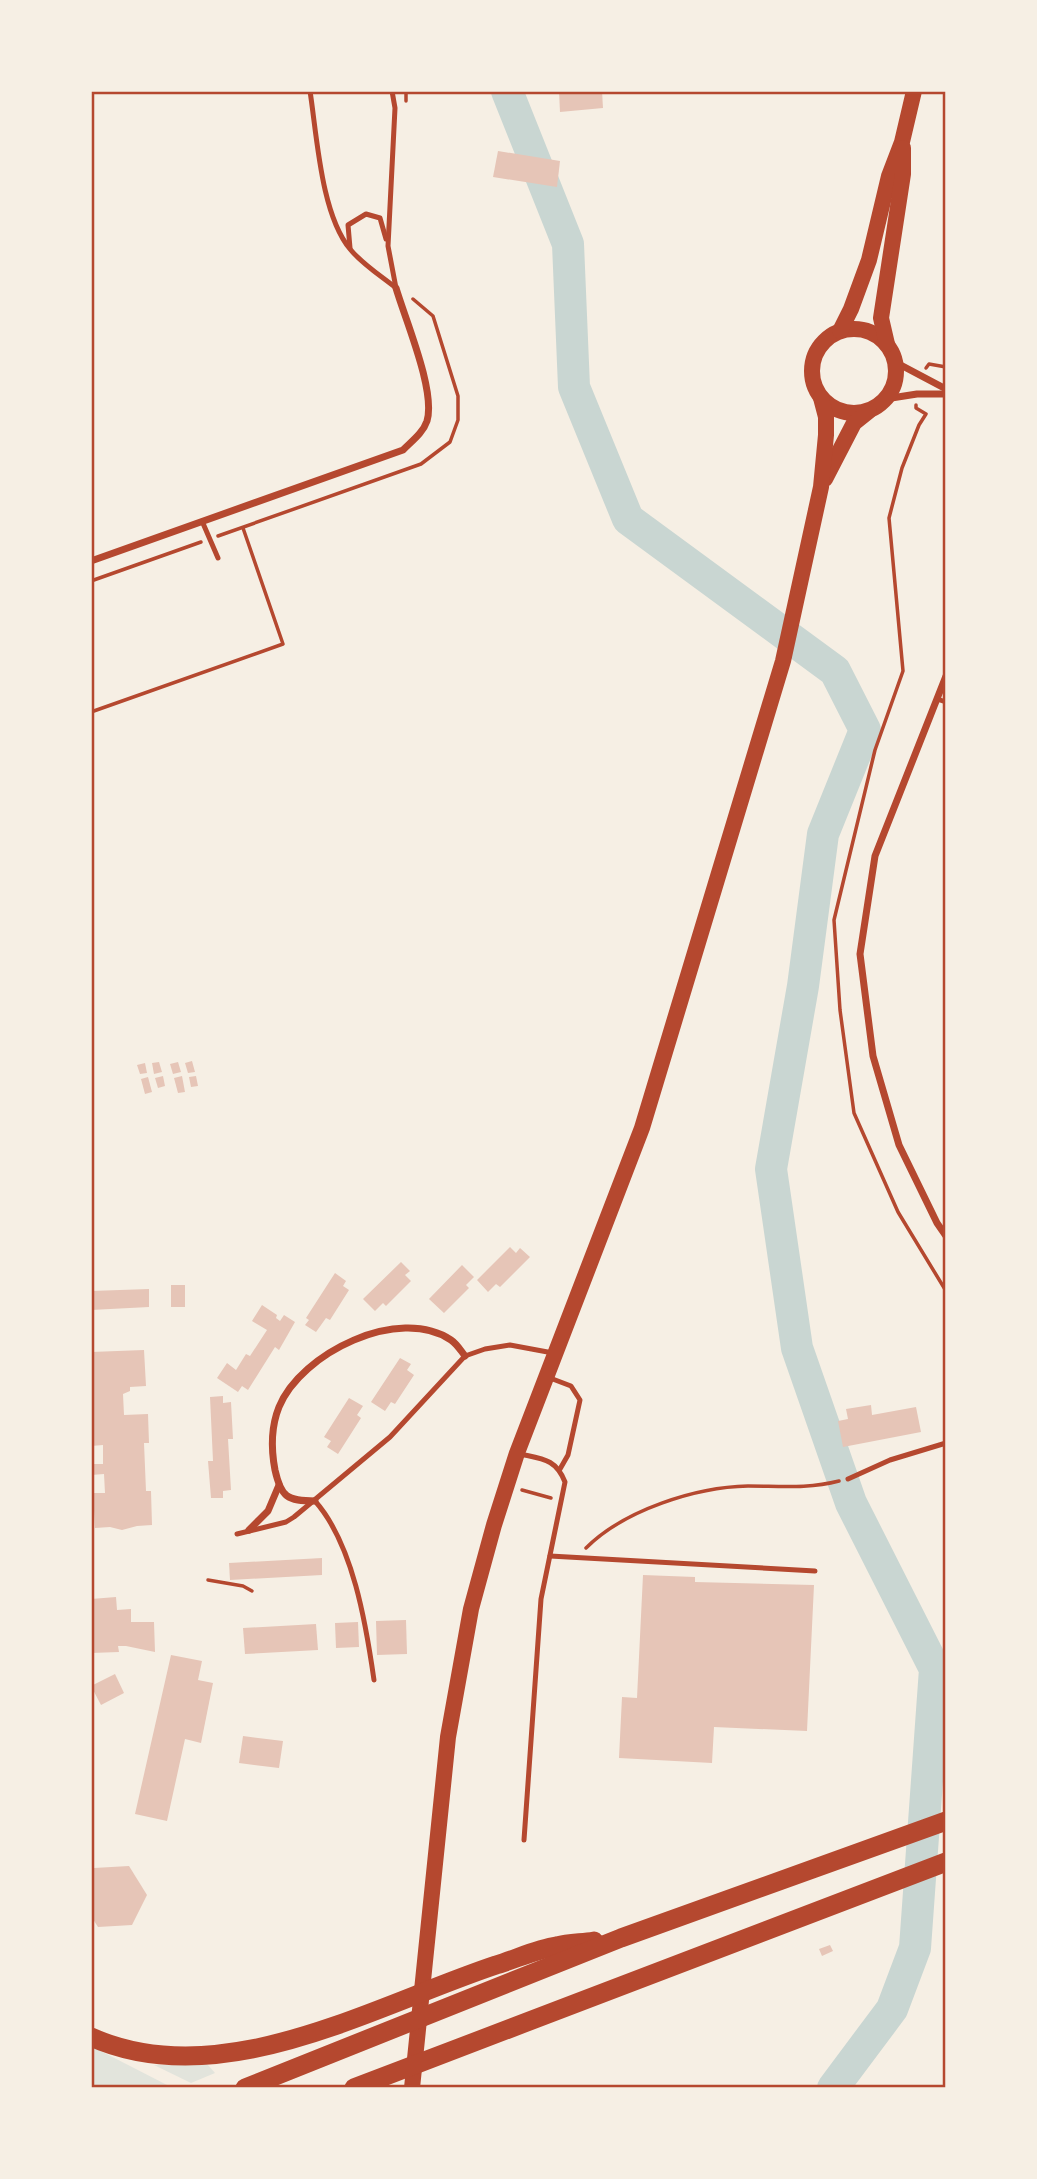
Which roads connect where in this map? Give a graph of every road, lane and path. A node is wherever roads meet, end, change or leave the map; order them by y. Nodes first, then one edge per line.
1 (310, 91) edge
2 (392, 91) edge
3 (406, 91) edge
4 (914, 91) edge
5 (406, 103) dead end
6 (902, 142) junction
7 (388, 246) junction
8 (350, 249) junction
9 (396, 288) junction
10 (413, 299) dead end
11 (840, 331) junction
12 (887, 344) junction
13 (895, 362) junction
14 (946, 367) edge
15 (922, 376) junction
16 (946, 389) edge
17 (917, 394) junction
18 (946, 394) edge
19 (821, 398) junction
20 (885, 399) junction
21 (869, 411) junction
22 (821, 487) junction
23 (889, 518) dead end
24 (202, 521) junction
25 (243, 528) junction
26 (210, 539) junction
27 (218, 558) dead end
28 (91, 561) edge
29 (91, 581) edge
30 (946, 676) edge
31 (937, 699) junction
32 (946, 702) edge
33 (91, 712) edge
34 (946, 1236) edge
35 (556, 1354) junction
36 (465, 1356) junction
37 (548, 1377) junction
38 (946, 1443) edge
39 (517, 1453) junction
40 (560, 1469) junction
41 (848, 1479) joint
42 (279, 1485) junction
43 (315, 1501) junction
44 (249, 1530) junction
45 (237, 1534) dead end
46 (550, 1556) junction
47 (576, 1557) junction
48 (815, 1571) dead end
49 (208, 1580) dead end
50 (252, 1591) dead end
51 (374, 1680) dead end
52 (946, 1821) edge
53 (524, 1840) dead end
54 (946, 1862) edge
55 (621, 1938) junction
56 (91, 2037) edge
57 (245, 2088) edge
58 (354, 2088) edge
59 (412, 2088) edge

1 - 8 lane
2 - 7 lane
3 - 5 path
4 - 6 main road
6 - 11 main road
6 - 12 main road
7 - 8 lane
7 - 9 lane
8 - 9 lane
9 - 24 street
10 - 25 path
11 - 12 main road
11 - 19 main road
12 - 13 main road
13 - 15 street
13 - 20 main road
14 - 15 path
15 - 16 street
17 - 18 street
17 - 20 street
17 - 23 path
19 - 21 main road
19 - 22 main road
20 - 21 main road
21 - 22 main road
22 - 35 main road
24 - 26 lane
24 - 28 street
25 - 26 path
25 - 33 path
26 - 27 lane
26 - 29 path
30 - 31 street
31 - 32 lane
31 - 34 street
35 - 36 lane
35 - 37 main road
36 - 42 street
36 - 43 lane
37 - 39 main road
37 - 40 lane
38 - 41 lane
39 - 40 lane
39 - 59 main road
40 - 46 lane
41 - 47 path
42 - 43 street
42 - 44 street
43 - 44 lane
43 - 51 lane
44 - 45 lane
46 - 47 lane
46 - 53 lane
47 - 48 lane
49 - 50 path
52 - 55 highway
54 - 58 highway
55 - 56 highway
55 - 57 highway

